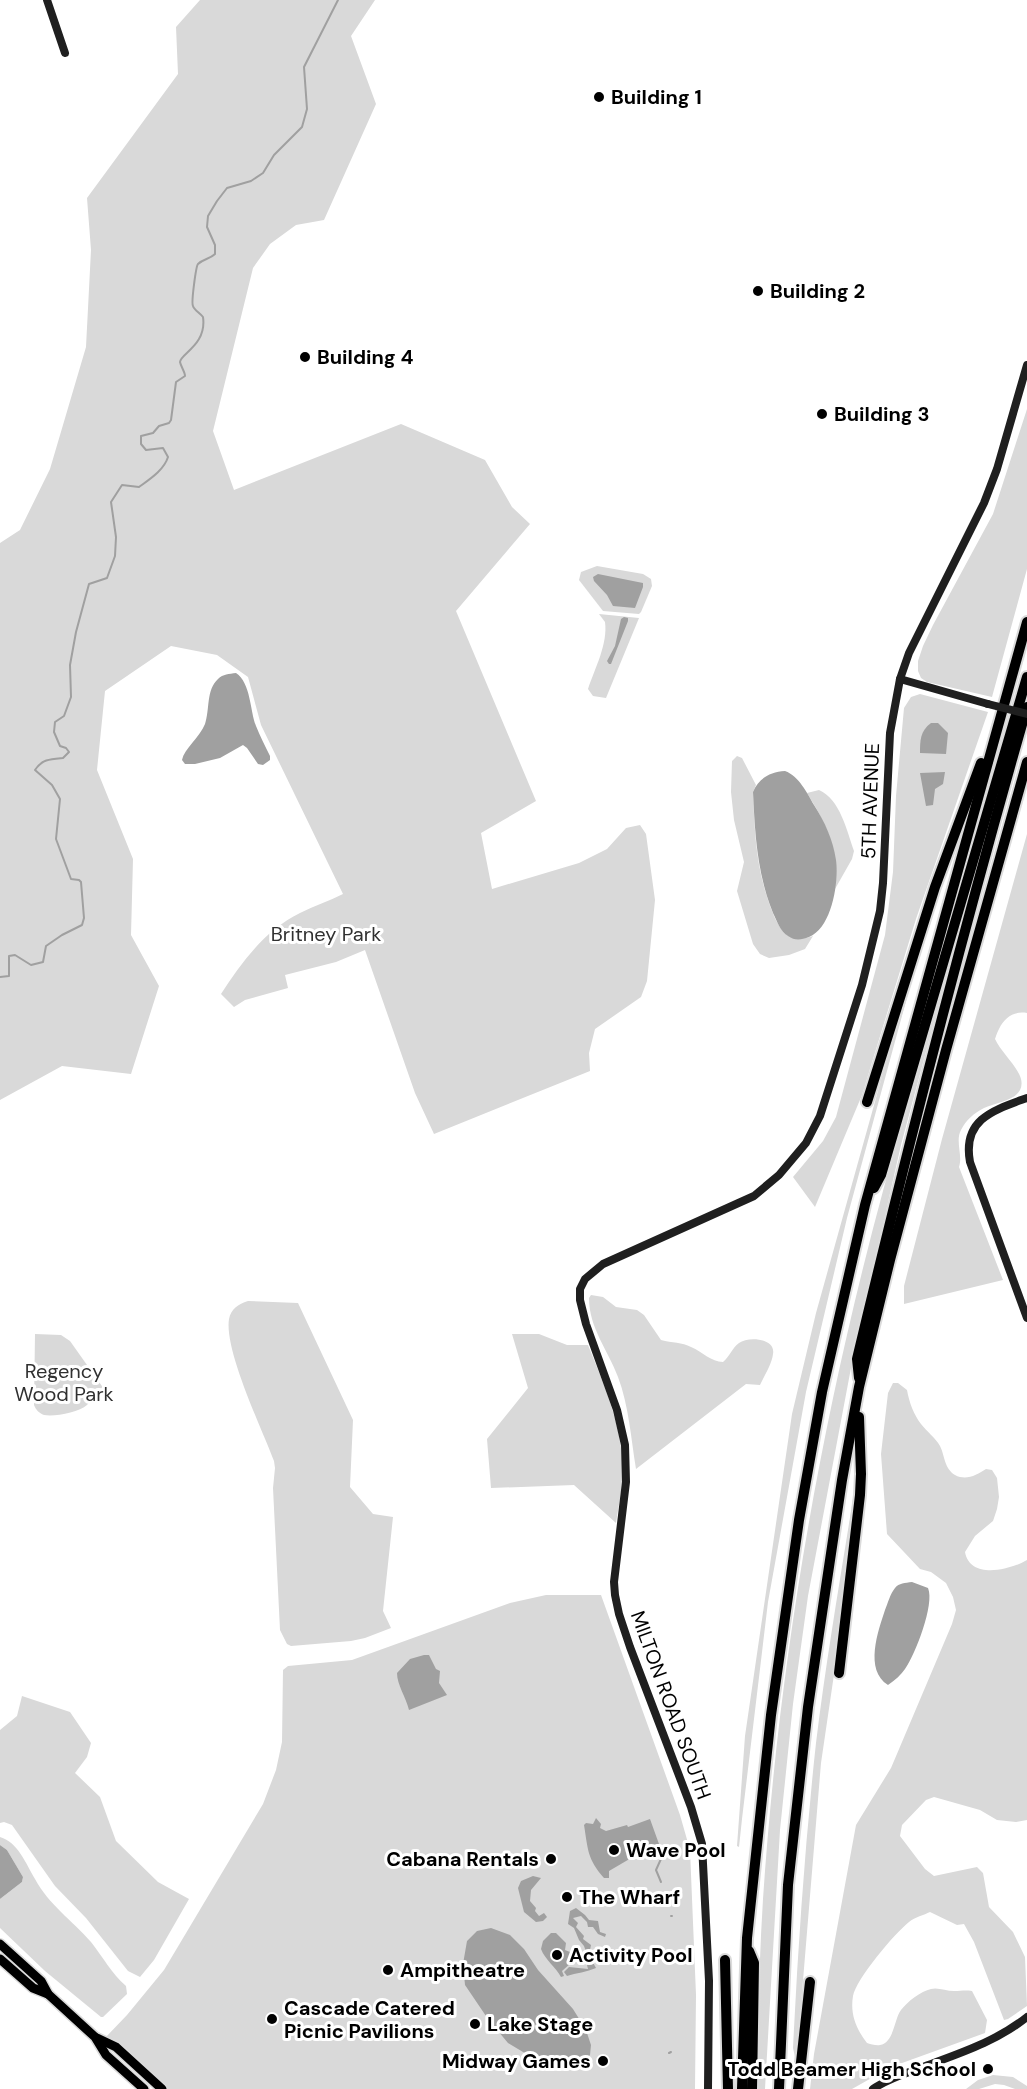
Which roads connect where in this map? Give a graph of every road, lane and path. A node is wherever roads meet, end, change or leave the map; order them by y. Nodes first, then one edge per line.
1 (47, 0) edge
2 (65, 53) dead end
3 (1027, 365) edge
4 (1027, 622) edge
5 (1027, 677) edge
6 (900, 679) junction
7 (1005, 699) junction
8 (1027, 707) edge
9 (1027, 714) edge
10 (1027, 762) edge
11 (1027, 1098) edge
12 (867, 1102) dead end
13 (865, 1206) junction
14 (722, 1210) joint
15 (1027, 1318) edge
16 (859, 1387) junction
17 (858, 1400) junction
18 (839, 1673) dead end
19 (0, 1944) edge
20 (747, 1945) junction
21 (0, 1959) edge
22 (725, 1960) dead end
23 (810, 1982) dead end
24 (48, 1994) junction
25 (1027, 2017) edge
26 (95, 2037) junction
27 (144, 2089) edge
28 (162, 2089) edge
29 (708, 2089) edge
30 (728, 2089) edge
31 (742, 2089) edge
32 (752, 2089) edge
33 (778, 2089) edge
34 (798, 2089) edge
35 (873, 2089) edge

1 - 2 street
3 - 6 street, 5TH AVENUE
4 - 7 highway
5 - 13 highway
6 - 9 street, bridge
6 - 14 street, 5TH AVENUE
7 - 12 highway
7 - 13 highway
8 - 16 highway
10 - 16 highway
11 - 15 street
13 - 20 highway
14 - 29 street, MILTON ROAD SOUTH
16 - 17 highway
17 - 18 highway
17 - 33 highway
19 - 24 main road
20 - 31 highway
20 - 32 highway
21 - 24 main road
22 - 30 highway
23 - 34 highway
24 - 26 main road
25 - 35 street
26 - 27 main road
26 - 28 main road

